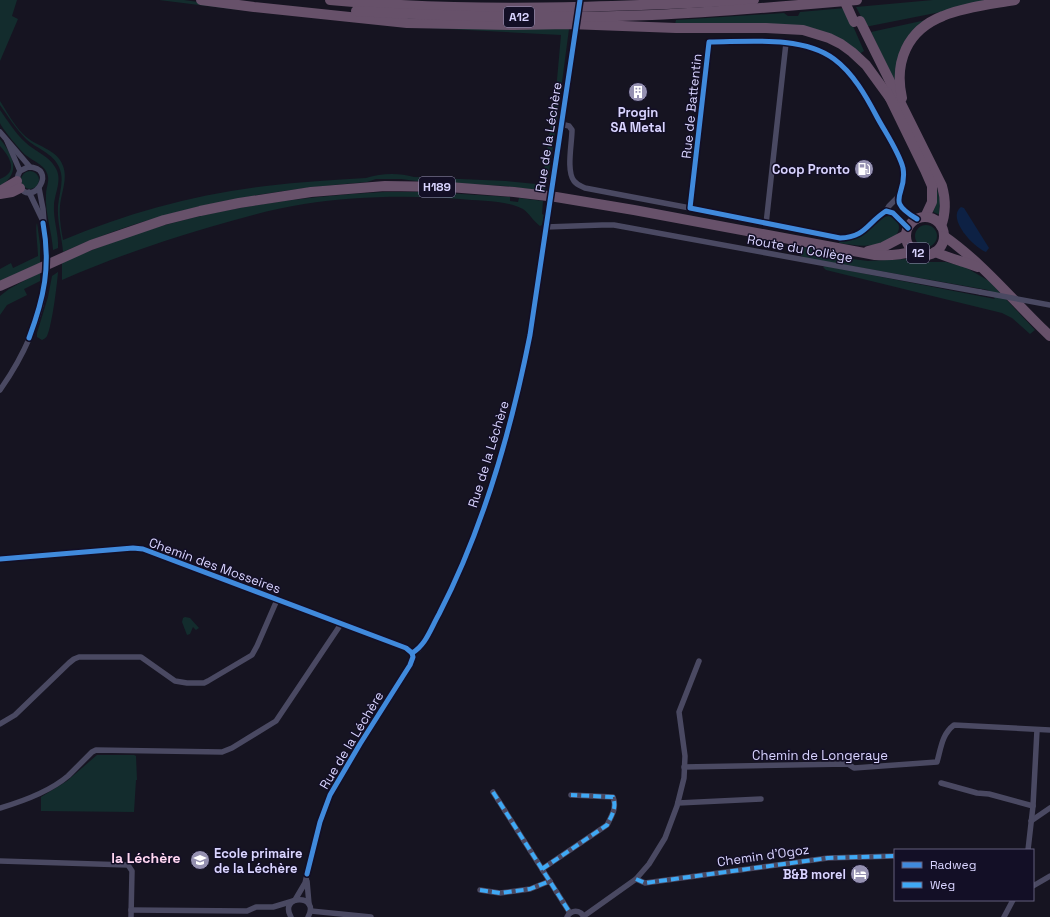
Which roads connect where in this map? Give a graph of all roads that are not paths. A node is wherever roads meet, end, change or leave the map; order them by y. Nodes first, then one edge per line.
1 (201, 0) edge
2 (244, 0) edge
3 (330, 0) edge
4 (579, 0) edge
5 (754, 0) edge
6 (844, 0) edge
7 (850, 0) edge
8 (857, 0) edge
9 (1015, 0) edge
10 (520, 8) junction
11 (857, 21) junction
12 (786, 43) junction
13 (890, 98) junction
14 (907, 114) junction
15 (561, 124) junction
16 (0, 132) edge
17 (7, 141) junction
18 (30, 167) junction
19 (22, 183) junction
20 (39, 188) junction
21 (0, 191) edge
22 (0, 194) edge
23 (898, 197) junction
24 (690, 208) junction
25 (886, 212) junction
26 (921, 218) junction
27 (43, 223) junction
28 (766, 224) junction
29 (546, 227) junction
30 (907, 231) junction
31 (942, 231) junction
32 (914, 251) junction
33 (863, 252) junction
34 (935, 252) junction
35 (984, 269) junction
36 (4, 284) edge
37 (0, 290) edge
38 (1050, 305) edge
39 (1050, 336) edge
40 (0, 390) edge
41 (0, 559) edge
42 (277, 600) junction
43 (341, 624) junction
44 (412, 653) junction
45 (698, 662) dead end
46 (0, 724) edge
47 (1037, 730) junction
48 (1050, 730) edge
49 (684, 767) junction
50 (940, 783) dead end
51 (493, 792) dead end
52 (571, 795) dead end
53 (761, 799) dead end
54 (678, 803) junction
55 (1033, 806) junction
56 (0, 808) edge
57 (1050, 808) edge
58 (1031, 821) junction
59 (1028, 849) edge
60 (894, 856) edge
61 (0, 861) edge
62 (542, 869) junction
63 (307, 874) junction
64 (1050, 876) edge
65 (636, 879) junction
66 (550, 881) junction
67 (1034, 885) edge
68 (480, 890) dead end
69 (294, 900) junction
70 (1013, 901) edge
71 (309, 904) junction
72 (273, 907) junction
73 (131, 910) junction
74 (310, 914) edge
75 (569, 915) edge
76 (584, 916) edge
77 (131, 917) edge
78 (290, 917) edge
79 (371, 917) edge
80 (1004, 917) edge

1 - 13 highway
2 - 8 highway, A12
3 - 10 highway, A12
4 - 10 highway
4 - 15 street, Rue de la Léchère, bridge
5 - 10 highway, A12
6 - 11 highway, bridge
7 - 11 highway
9 - 14 highway
11 - 13 highway
11 - 14 highway
12 - 23 street, Rue de Battentin
12 - 24 street, Rue de Battentin
12 - 28 street
13 - 26 highway
14 - 31 highway
15 - 24 street
15 - 29 street, Rue de la Léchère, bridge
16 - 17 street
17 - 18 street
17 - 19 street
18 - 19 street
18 - 20 street
19 - 20 street
19 - 21 highway
19 - 22 highway
19 - 27 street
20 - 27 street
23 - 25 street
23 - 26 street
24 - 28 street
25 - 28 street
25 - 30 street
26 - 30 highway, 12
26 - 31 highway, 12
27 - 40 street, bridge
29 - 38 street, Route du Collège, bridge
29 - 44 street, Rue de la Léchère
30 - 32 highway, 12
30 - 33 highway, 12
31 - 34 highway, 12
31 - 35 highway, 12
32 - 33 highway, 12
32 - 34 highway, 12
33 - 36 highway, H189
34 - 35 highway, 12
35 - 39 highway, 12
36 - 37 highway
41 - 42 street, Chemin des Mosseires
42 - 43 street, Chemin des Mosseires
42 - 46 street
43 - 44 street, Chemin des Mosseires
43 - 56 street
44 - 63 street, Rue de la Léchère
45 - 49 street
47 - 48 street, Chemin de Longeraye
47 - 49 street, Chemin de Longeraye
47 - 55 street
49 - 54 street
50 - 55 street
51 - 62 street
52 - 62 street
53 - 54 street
54 - 65 street
55 - 58 street
57 - 58 street
58 - 59 street
60 - 65 street, Chemin d'Ogoz
61 - 73 street
62 - 66 street
63 - 69 street, Rue de la Léchère
63 - 71 street, Rue de la Léchère
64 - 67 street
65 - 76 street
66 - 68 street
66 - 75 street
69 - 71 street
69 - 72 street
69 - 78 street, Rue de la Léchère
70 - 80 street
71 - 74 street, Rue de la Léchère
72 - 73 street
72 - 78 street
73 - 77 street
74 - 79 street
75 - 76 street

